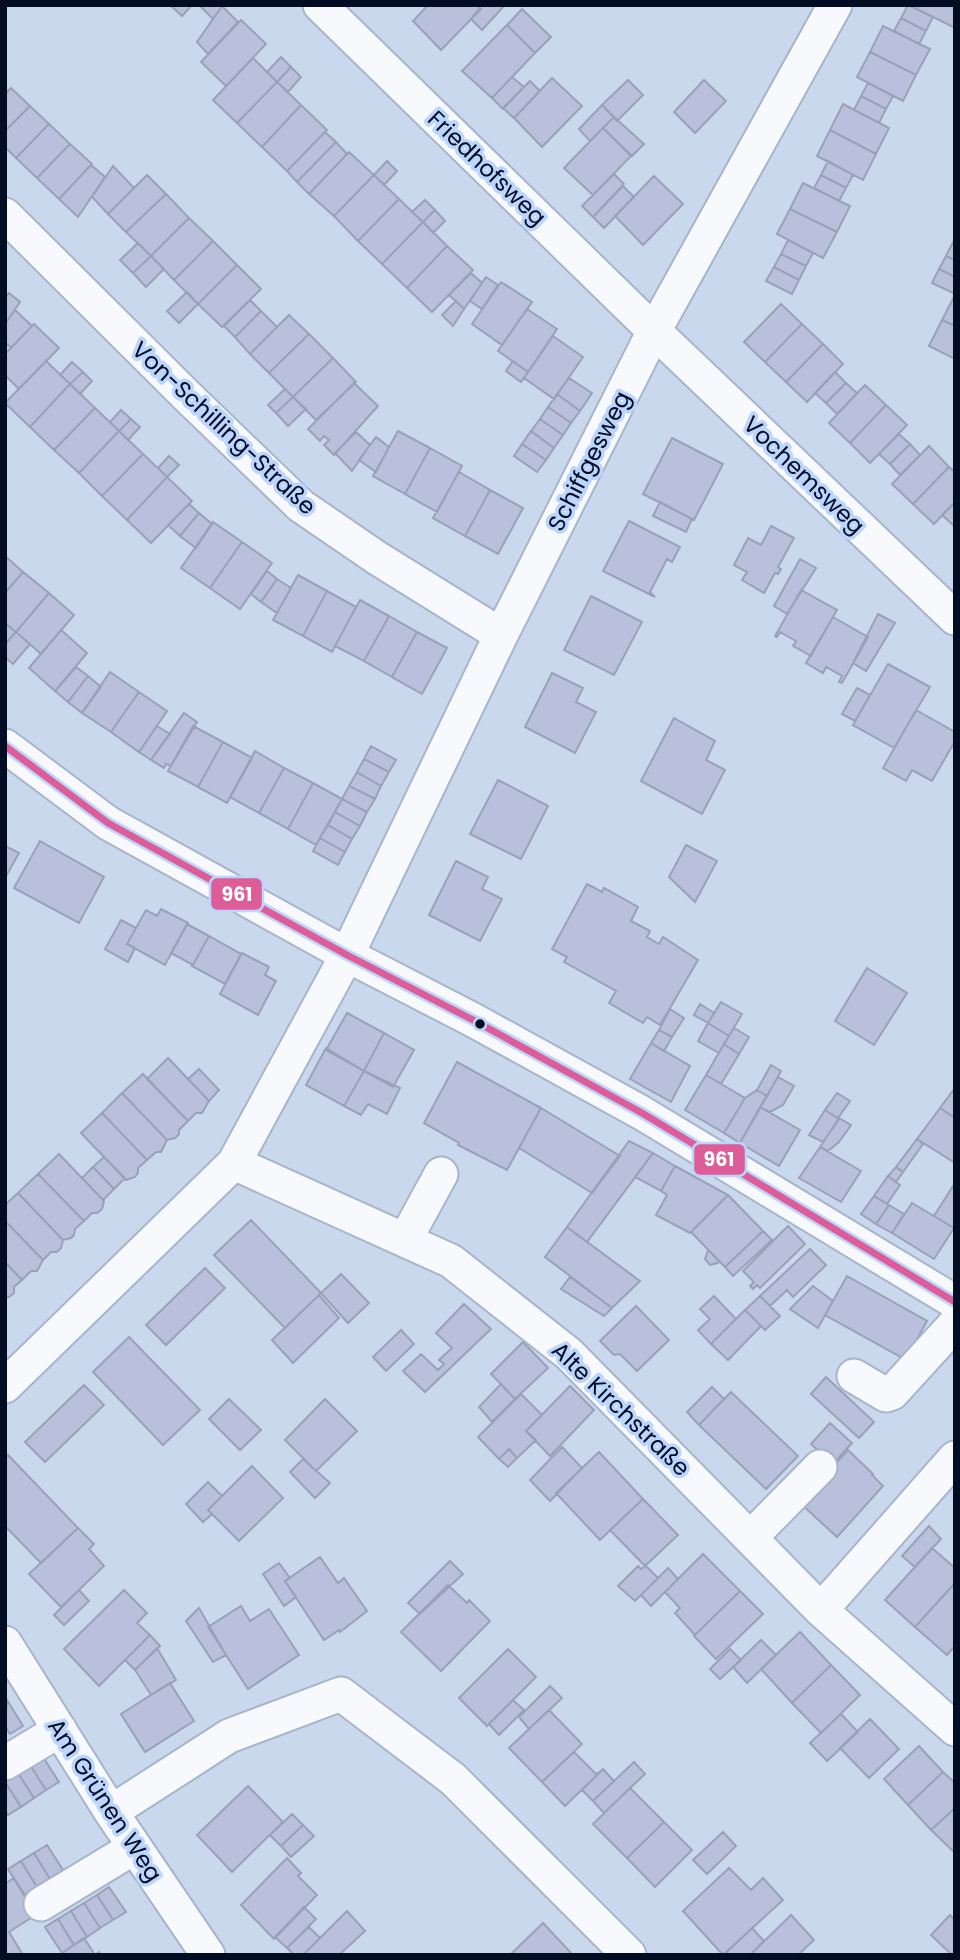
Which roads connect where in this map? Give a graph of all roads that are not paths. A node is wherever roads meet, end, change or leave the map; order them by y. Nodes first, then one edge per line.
1 (320, 5) edge
2 (835, 5) edge
3 (5, 215) edge
4 (654, 331) junction
5 (955, 618) edge
6 (502, 635) junction
7 (5, 746) edge
8 (347, 955) junction
9 (234, 1163) junction
10 (442, 1174) dead end
11 (405, 1240) junction
12 (955, 1302) edge
13 (955, 1324) edge
14 (855, 1376) dead end
15 (5, 1386) edge
16 (955, 1458) edge
17 (820, 1467) dead end
18 (750, 1538) junction
19 (821, 1609) junction
20 (5, 1643) edge
21 (955, 1729) edge
22 (60, 1730) junction
23 (5, 1763) edge
24 (111, 1812) junction
25 (135, 1847) junction
26 (41, 1904) dead end
27 (208, 1955) edge
28 (629, 1955) edge

1 - 4 street, Friedhofsweg
2 - 4 street, Schiffgesweg
3 - 6 street, Von-Schilling-Straße
4 - 5 street, Vochemsweg
4 - 6 street, Schiffgesweg
6 - 8 street, Schiffgesweg
7 - 8 street
8 - 9 street, Schiffgesweg
8 - 12 street
9 - 11 street, Alte Kirchstraße
9 - 15 street, Schiffgesweg
10 - 11 street
11 - 18 street, Alte Kirchstraße
13 - 14 street
16 - 19 street
17 - 18 street
18 - 19 street, Alte Kirchstraße
19 - 21 street, Alte Kirchstraße
20 - 22 street, Am Grünen Weg
22 - 23 street
22 - 24 street, Am Grünen Weg
24 - 25 street, Am Grünen Weg
24 - 28 street
25 - 26 street
25 - 27 street, Am Grünen Weg

